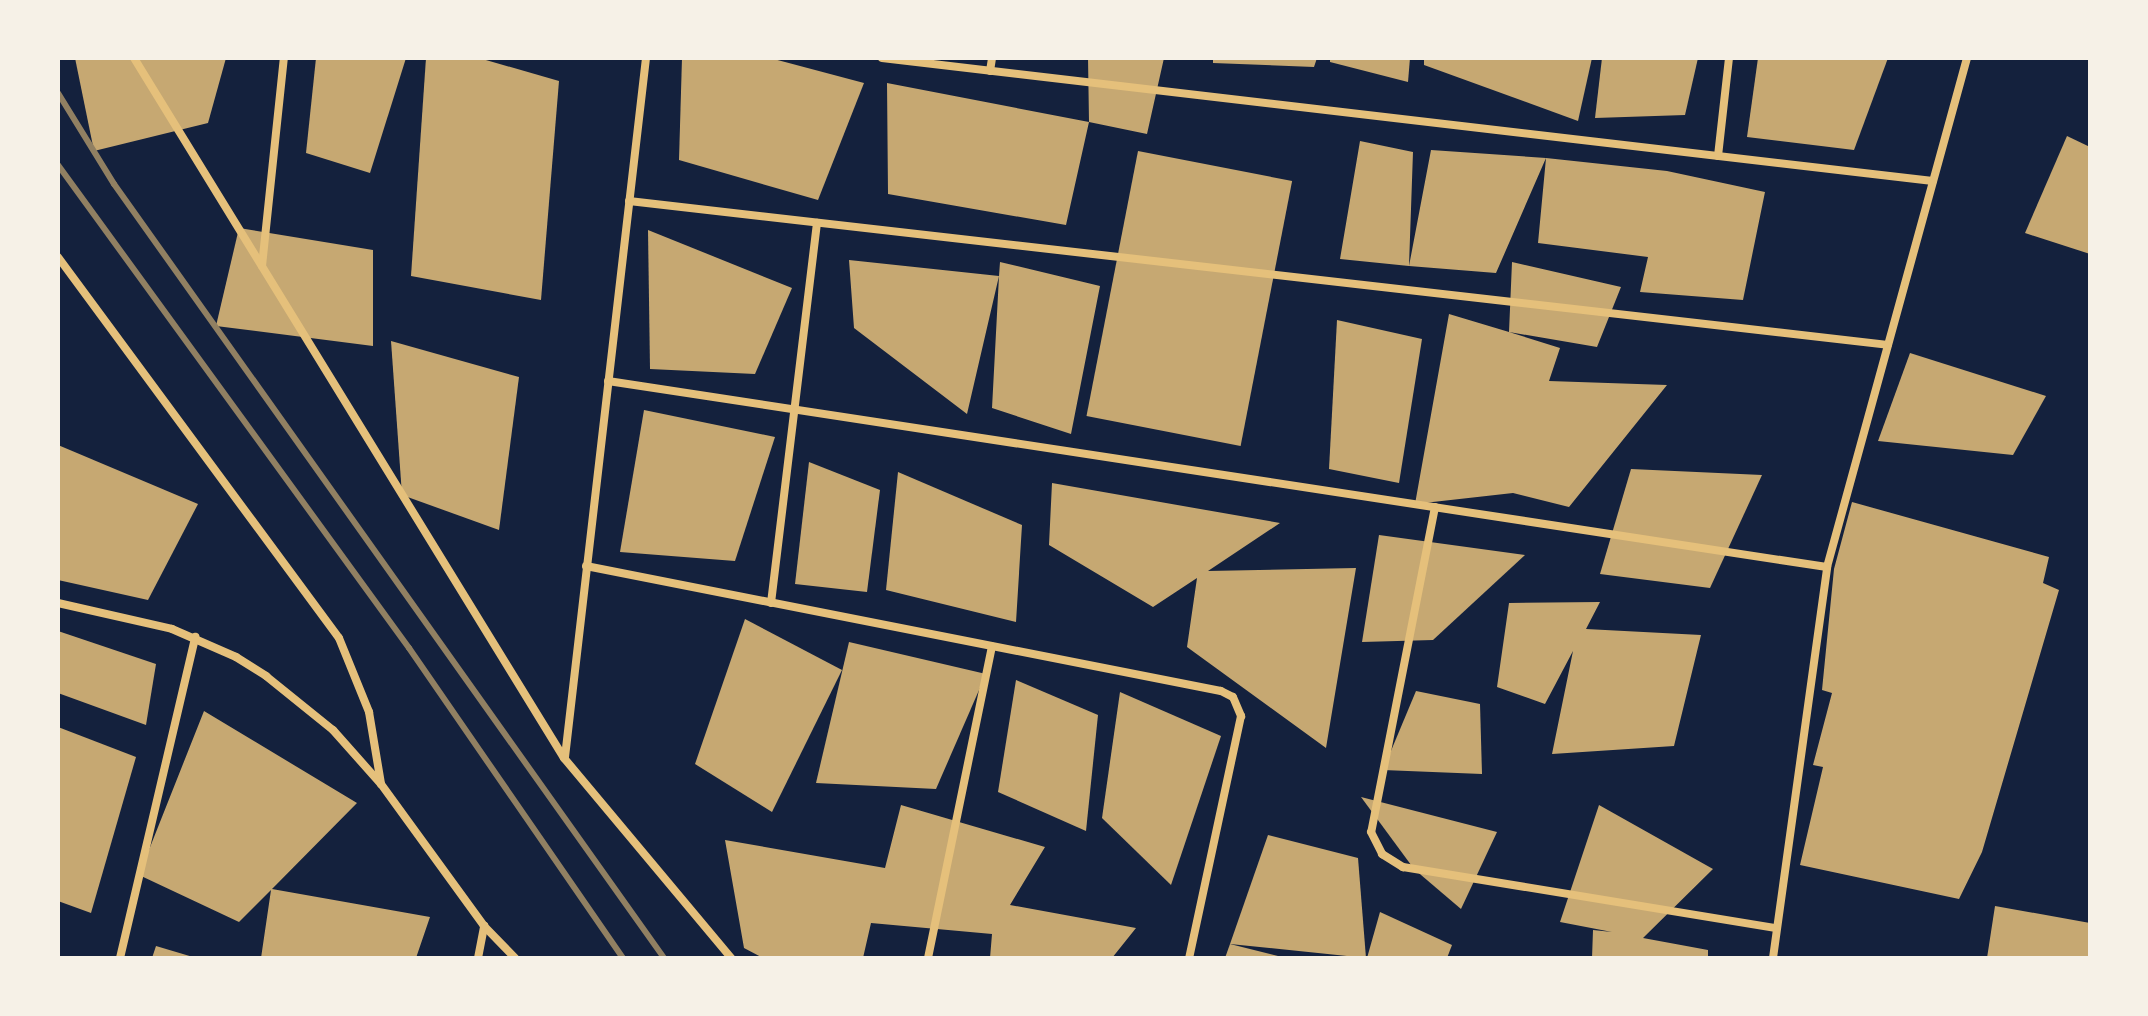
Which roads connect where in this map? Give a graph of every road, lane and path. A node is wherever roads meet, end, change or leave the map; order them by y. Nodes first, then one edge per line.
1 (134, 58) edge
2 (284, 58) edge
3 (646, 58) edge
4 (882, 58) edge
5 (992, 58) edge
6 (1729, 58) edge
7 (1967, 58) edge
8 (990, 71) junction
9 (1718, 156) junction
10 (1933, 181) junction
11 (629, 201) junction
12 (817, 223) junction
13 (58, 257) edge
14 (262, 267) junction
15 (1888, 345) junction
16 (608, 381) junction
17 (795, 408) junction
18 (1435, 507) junction
19 (586, 566) junction
20 (1827, 567) junction
21 (58, 603) edge
22 (771, 603) junction
23 (195, 637) junction
24 (992, 646) junction
25 (564, 758) junction
26 (381, 784) junction
27 (484, 926) junction
28 (1776, 928) junction
29 (120, 958) edge
30 (478, 958) edge
31 (515, 958) edge
32 (731, 958) edge
33 (928, 958) edge
34 (1189, 958) edge
35 (1773, 958) edge

1 - 14 street
2 - 14 street
3 - 11 street
4 - 8 street
5 - 8 street
6 - 9 street
7 - 10 street
8 - 9 street
9 - 10 street
10 - 15 street
11 - 12 street
11 - 16 street
12 - 15 street
12 - 17 street
13 - 26 street
14 - 25 street
15 - 20 street
16 - 17 street
16 - 19 street
17 - 18 street
17 - 22 street
18 - 20 street
18 - 28 street
19 - 22 street
19 - 25 street
20 - 28 street
21 - 23 street
22 - 24 street
23 - 26 street
23 - 29 street
24 - 33 street
24 - 34 street
25 - 32 street
26 - 27 street
27 - 30 street
27 - 31 street
28 - 35 street

